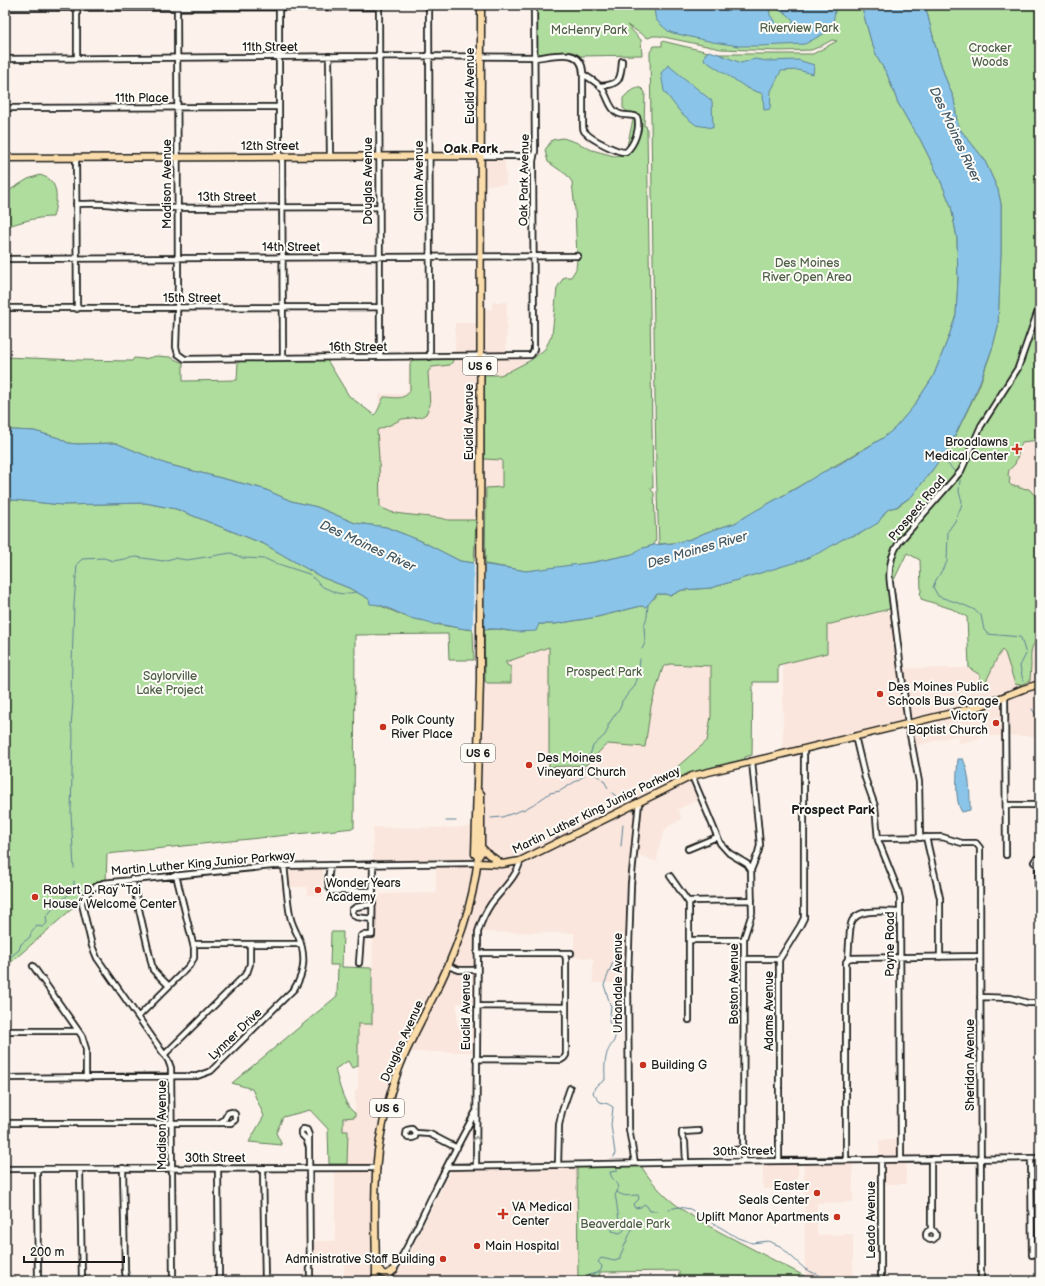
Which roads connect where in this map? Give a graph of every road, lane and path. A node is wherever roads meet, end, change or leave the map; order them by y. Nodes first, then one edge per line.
1 (429, 5) edge
2 (481, 5) edge
3 (534, 5) edge
4 (77, 6) edge
5 (177, 6) edge
6 (279, 6) edge
7 (379, 6) edge
8 (5, 8) edge
9 (329, 56) junction
10 (379, 56) junction
11 (429, 56) junction
12 (481, 56) junction
13 (177, 57) junction
14 (279, 57) junction
15 (535, 57) junction
16 (5, 58) edge
17 (78, 58) junction
18 (622, 61) dead end
19 (583, 74) junction
20 (600, 86) junction
21 (279, 107) junction
22 (5, 108) edge
23 (177, 108) junction
24 (480, 156) junction
25 (534, 156) junction
26 (280, 157) junction
27 (330, 157) junction
28 (379, 157) junction
29 (429, 157) junction
30 (5, 158) edge
31 (76, 158) junction
32 (177, 158) junction
33 (76, 204) junction
34 (282, 207) junction
35 (379, 207) junction
36 (178, 208) junction
37 (429, 256) junction
38 (481, 256) junction
39 (533, 256) junction
40 (578, 256) dead end
41 (282, 257) junction
42 (380, 257) junction
43 (5, 258) edge
44 (77, 258) junction
45 (178, 258) junction
46 (1040, 305) edge
47 (5, 308) edge
48 (177, 308) junction
49 (282, 308) junction
50 (380, 308) junction
51 (77, 309) junction
52 (531, 355) joint
53 (480, 356) junction
54 (380, 357) junction
55 (430, 357) junction
56 (283, 358) junction
57 (185, 359) joint
58 (1040, 684) edge
59 (1005, 696) junction
60 (908, 724) junction
61 (854, 736) junction
62 (804, 749) junction
63 (752, 761) junction
64 (692, 776) junction
65 (478, 791) junction
66 (639, 802) junction
67 (1006, 805) junction
68 (1040, 805) edge
69 (717, 837) junction
70 (926, 837) junction
71 (878, 838) junction
72 (920, 838) junction
73 (481, 847) junction
74 (688, 849) dead end
75 (1006, 855) dead end
76 (477, 860) junction
77 (1040, 860) edge
78 (520, 861) junction
79 (373, 864) junction
80 (502, 864) junction
81 (284, 865) junction
82 (330, 865) junction
83 (1039, 865) edge
84 (751, 870) junction
85 (176, 875) junction
86 (670, 876) dead end
87 (132, 880) junction
88 (373, 891) junction
89 (1040, 897) edge
90 (84, 898) joint
91 (752, 900) junction
92 (689, 901) junction
93 (372, 904) junction
94 (900, 912) junction
95 (372, 919) junction
96 (689, 940) junction
97 (744, 940) junction
98 (193, 944) junction
99 (250, 944) junction
100 (301, 944) junction
101 (477, 952) junction
102 (561, 953) junction
103 (571, 954) dead end
104 (980, 956) junction
105 (900, 957) junction
106 (940, 957) junction
107 (744, 959) junction
108 (848, 959) junction
109 (779, 960) junction
110 (359, 963) dead end
111 (33, 966) dead end
112 (448, 966) junction
113 (477, 970) junction
114 (169, 986) junction
115 (980, 997) junction
116 (1040, 1003) edge
117 (477, 1006) junction
118 (566, 1007) junction
119 (138, 1017) junction
120 (689, 1020) dead end
121 (5, 1031) edge
122 (78, 1031) junction
123 (164, 1055) junction
124 (476, 1059) junction
125 (172, 1077) junction
126 (5, 1078) edge
127 (86, 1078) junction
128 (570, 1088) dead end
129 (476, 1112) junction
130 (5, 1123) edge
131 (172, 1123) junction
132 (219, 1123) dead end
133 (699, 1131) dead end
134 (416, 1133) dead end
135 (309, 1147) dead end
136 (457, 1148) junction
137 (743, 1149) junction
138 (726, 1151) dead end
139 (981, 1158) junction
140 (1031, 1158) junction
141 (1040, 1158) edge
142 (901, 1159) junction
143 (931, 1159) junction
144 (846, 1160) junction
145 (881, 1160) junction
146 (743, 1161) junction
147 (779, 1161) junction
148 (686, 1162) junction
149 (635, 1163) junction
150 (558, 1165) junction
151 (476, 1166) junction
152 (447, 1167) junction
153 (123, 1168) junction
154 (173, 1168) junction
155 (218, 1168) junction
156 (263, 1168) junction
157 (309, 1168) junction
158 (377, 1168) junction
159 (5, 1169) edge
160 (37, 1169) junction
161 (80, 1169) junction
162 (931, 1230) dead end
163 (1032, 1255) dead end
164 (376, 1263) junction
165 (394, 1270) junction
166 (38, 1281) edge
167 (82, 1281) edge
168 (128, 1281) edge
169 (173, 1281) edge
170 (219, 1281) edge
171 (265, 1281) edge
172 (310, 1281) edge
173 (376, 1281) edge
174 (386, 1281) edge
175 (881, 1281) edge
176 (981, 1281) edge

1 - 11 street, Clinton Avenue
2 - 12 main road, Euclid Avenue / US 6
3 - 15 street, Oak Park Avenue
4 - 5 street
4 - 8 street
4 - 17 street
5 - 6 street
5 - 13 street, Madison Avenue
6 - 7 street
6 - 14 street
7 - 10 street, Douglas Avenue
9 - 10 street, 11th Street
9 - 14 street, 11th Street
9 - 27 street
10 - 11 street, 11th Street
10 - 28 street, Douglas Avenue
11 - 12 street, 11th Street
11 - 29 street, Clinton Avenue
12 - 15 street, 11th Street
12 - 24 main road, Euclid Avenue / US 6
13 - 14 street, 11th Street
13 - 17 street, 11th Street
13 - 23 street, Madison Avenue
14 - 21 street
15 - 19 street, 11th Street
15 - 25 street, Oak Park Avenue
16 - 17 street, 11th Street
18 - 20 street
19 - 20 street
19 - 20 street
21 - 23 street, 11th Place
21 - 26 street
22 - 23 street, 11th Place
23 - 32 street, Madison Avenue
24 - 25 street, 12th Street
24 - 29 main road, 12th Street
24 - 38 main road, Euclid Avenue / US 6
25 - 39 street, Oak Park Avenue
26 - 27 main road, 12th Street
26 - 32 main road, 12th Street
26 - 34 street
27 - 28 main road, 12th Street
28 - 29 main road, 12th Street
28 - 35 street, Douglas Avenue
29 - 37 street, Clinton Avenue
30 - 31 main road, 12th Street
31 - 32 main road, 12th Street
31 - 33 street
32 - 36 street, Madison Avenue
33 - 36 street, 13th Street
33 - 44 street
34 - 35 street, 13th Street
34 - 36 street, 13th Street
34 - 41 street
35 - 42 street, Douglas Avenue
36 - 45 street, Madison Avenue
37 - 38 street, 14th Street
37 - 42 street, 14th Street
37 - 55 street, Clinton Avenue
38 - 39 street, 14th Street
38 - 53 main road, Euclid Avenue / US 6
39 - 40 street, 14th Street
39 - 52 street, Oak Park Avenue
41 - 42 street, 14th Street
41 - 45 street, 14th Street
41 - 49 street
42 - 50 street, Douglas Avenue
43 - 44 street, 14th Street
44 - 45 street, 14th Street
44 - 51 street
45 - 48 street, Madison Avenue
46 - 60 street, Prospect Road
47 - 51 street, 15th Street
48 - 49 street, 15th Street
48 - 51 street, 15th Street
48 - 57 street, Madison Avenue
49 - 50 street, 15th Street
49 - 56 street
50 - 54 street, Douglas Avenue
52 - 53 street, 16th Street
53 - 55 street, 16th Street
53 - 65 main road, Euclid Avenue / US 6
54 - 55 street, 16th Street
54 - 56 street, 16th Street
56 - 57 street, 16th Street
58 - 59 main road, Martin Luther King Junior Parkway
59 - 60 main road, Martin Luther King Junior Parkway
59 - 67 street
60 - 61 main road, Martin Luther King Junior Parkway
60 - 72 street, Prospect Road
61 - 62 main road, Martin Luther King Junior Parkway
61 - 71 street, Payne Road
62 - 63 main road, Martin Luther King Junior Parkway
62 - 109 street, Adams Avenue
63 - 64 main road, Martin Luther King Junior Parkway
63 - 84 street, Boston Avenue
64 - 66 main road, Martin Luther King Junior Parkway
64 - 69 street
65 - 73 main road, Euclid Avenue / US 6
65 - 76 main road, Euclid Avenue / US 6
66 - 78 main road, Martin Luther King Junior Parkway
66 - 149 street, Urbandale Avenue
67 - 68 street
67 - 75 street
69 - 74 street
69 - 84 street
70 - 72 street
70 - 104 street, Sheridan Avenue
70 - 106 street
71 - 72 street
71 - 94 street, Payne Road
73 - 76 main road, Euclid Avenue / US 6
73 - 80 main road
76 - 79 street, Martin Luther King Junior Parkway
76 - 80 main road, Martin Luther King Junior Parkway
76 - 112 main road, Douglas Avenue / US 6
77 - 83 street
78 - 80 main road, Martin Luther King Junior Parkway
78 - 101 street, Euclid Avenue
79 - 82 street, Martin Luther King Junior Parkway
79 - 88 street
81 - 82 street, Martin Luther King Junior Parkway
81 - 85 street, Martin Luther King Junior Parkway
81 - 100 street, Lynner Drive
82 - 88 street
83 - 89 street
84 - 91 street, Boston Avenue
85 - 87 street, Martin Luther King Junior Parkway
85 - 98 street
86 - 92 street
87 - 90 street, Martin Luther King Junior Parkway
87 - 114 street
88 - 93 street
90 - 119 street, Madison Avenue
91 - 92 street
91 - 97 street, Boston Avenue
92 - 96 street
93 - 95 street
93 - 95 street
94 - 105 street, Payne Road
94 - 108 street
95 - 110 street
96 - 97 street
96 - 120 street
97 - 107 street, Boston Avenue
98 - 99 street
98 - 114 street
99 - 100 street
99 - 123 street
100 - 125 street, Lynner Drive
101 - 102 street
101 - 113 street, Euclid Avenue
102 - 103 street
102 - 118 street
104 - 106 street
104 - 115 street, Sheridan Avenue
105 - 106 street
105 - 108 street
105 - 142 street, Payne Road
107 - 109 street
107 - 137 street, Boston Avenue
108 - 144 street
109 - 147 street, Adams Avenue
111 - 122 street
112 - 113 street
112 - 158 main road, Douglas Avenue / US 6
113 - 117 street, Euclid Avenue
114 - 119 street
115 - 116 street
115 - 139 street, Sheridan Avenue
117 - 118 street
117 - 124 street, Euclid Avenue
118 - 124 street
119 - 123 street, Madison Avenue
121 - 122 street
122 - 127 street
123 - 125 street, Madison Avenue
124 - 129 street, Euclid Avenue
125 - 127 street, Lynner Drive
125 - 131 street, Madison Avenue
126 - 127 street, Lynner Drive
128 - 150 street
129 - 136 street, Euclid Avenue
151 -> 129 street, Euclid Avenue
130 - 131 street
131 - 132 street
131 - 154 street, Madison Avenue
133 - 148 street
134 - 136 street
135 - 157 street
136 - 152 street, Euclid Avenue
137 - 138 street
137 - 146 street, Boston Avenue
139 - 140 street, 30th Street
139 - 143 street, 30th Street
139 - 176 street, Sheridan Avenue
140 - 141 street, 30th Street
140 - 163 street
142 - 143 street, 30th Street
142 - 145 street, 30th Street
143 - 162 street
144 - 145 street, 30th Street
144 - 147 street, 30th Street
145 - 175 street, Leado Avenue
146 - 147 street, 30th Street
146 - 148 street, 30th Street
148 - 149 street, 30th Street
149 - 150 street, 30th Street
150 - 151 street, 30th Street
151 - 152 street, 30th Street
152 - 165 street, Euclid Avenue
153 - 154 street, 30th Street
153 - 161 street, 30th Street
153 - 168 street
154 - 155 street, 30th Street
154 - 169 street, Madison Avenue
155 - 156 street, 30th Street
155 - 170 street
156 - 157 street, 30th Street
156 - 171 street
157 - 158 street, 30th Street
157 - 172 street
158 - 164 main road, Douglas Avenue / US 6
159 - 160 street, 30th Street
160 - 161 street, 30th Street
160 - 166 street
161 - 167 street
164 - 165 main road
164 - 173 main road, Douglas Avenue / US 6
165 - 174 street, Euclid Avenue

